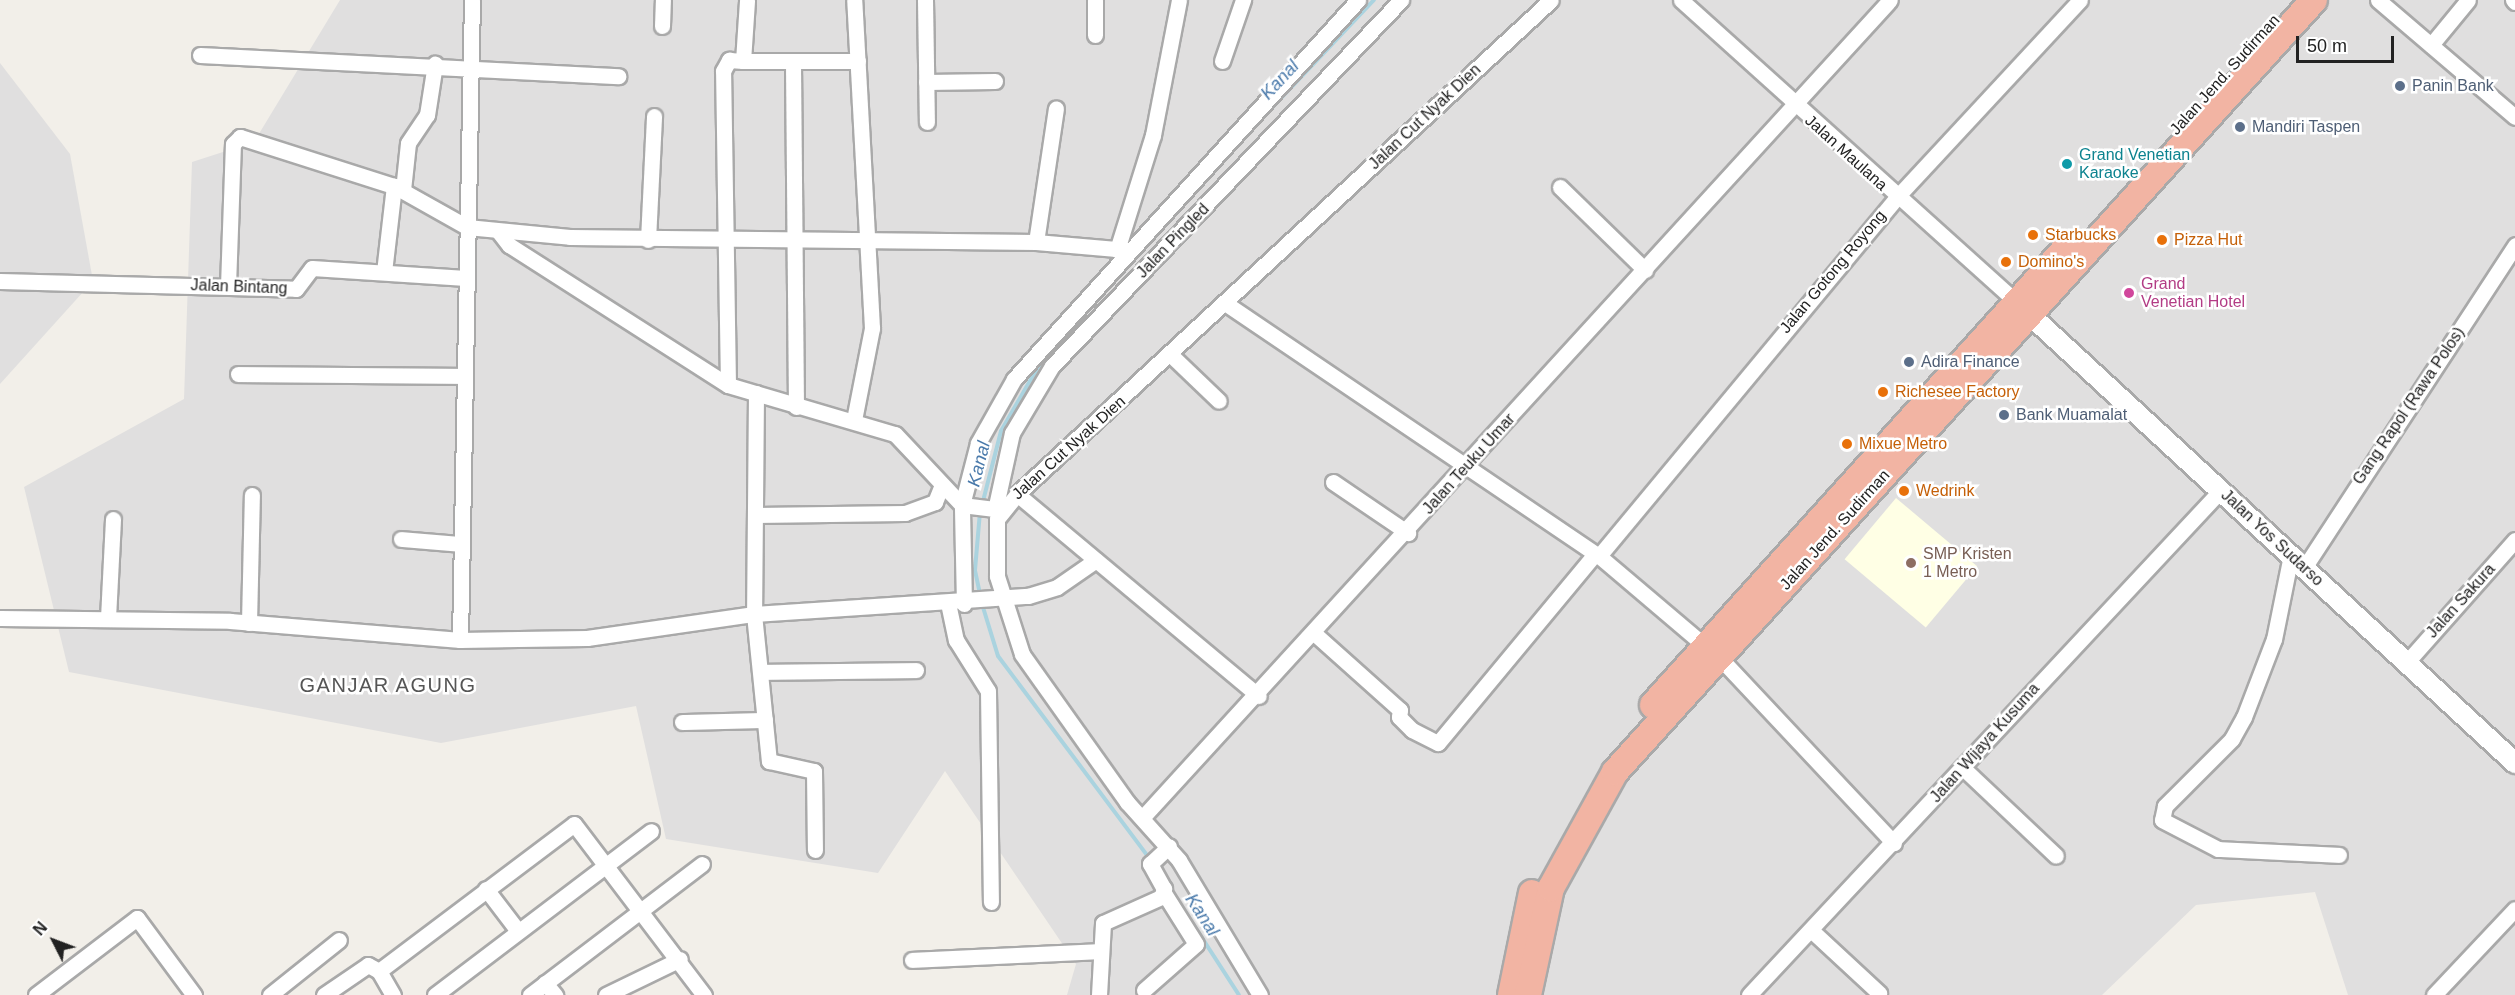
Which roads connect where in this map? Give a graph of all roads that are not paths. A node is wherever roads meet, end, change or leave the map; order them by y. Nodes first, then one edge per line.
1 (472, 0) edge
2 (663, 0) edge
3 (747, 0) edge
4 (854, 0) edge
5 (925, 0) edge
6 (1095, 0) edge
7 (1179, 0) edge
8 (1243, 0) edge
9 (1358, 0) edge
10 (1401, 0) edge
11 (1551, 0) edge
12 (1681, 0) edge
13 (1890, 0) edge
14 (2080, 0) edge
15 (2293, 0) edge
16 (2314, 0) edge
17 (2378, 0) edge
18 (2468, 0) edge
19 (662, 26) dead end
20 (1095, 35) dead end
21 (2431, 45) junction
22 (200, 55) dead end
23 (743, 61) junction
24 (858, 61) junction
25 (1222, 62) dead end
26 (793, 63) junction
27 (435, 64) junction
28 (471, 66) junction
29 (618, 76) dead end
30 (995, 81) dead end
31 (926, 82) junction
32 (1794, 107) junction
33 (1056, 108) dead end
34 (654, 116) dead end
35 (2515, 117) edge
36 (927, 122) dead end
37 (2157, 161) junction
38 (398, 188) junction
39 (1560, 188) dead end
40 (1896, 198) junction
41 (467, 227) junction
42 (498, 231) junction
43 (727, 238) junction
44 (648, 240) junction
45 (796, 241) junction
46 (864, 241) junction
47 (1036, 242) junction
48 (2515, 245) edge
49 (1122, 250) junction
50 (1645, 270) junction
51 (384, 272) junction
52 (466, 278) junction
53 (0, 281) edge
54 (228, 286) junction
55 (1225, 303) junction
56 (2022, 308) junction
57 (1171, 355) junction
58 (238, 374) dead end
59 (464, 376) junction
60 (728, 385) junction
61 (756, 393) junction
62 (1219, 401) dead end
63 (796, 407) junction
64 (854, 420) junction
65 (1464, 469) junction
66 (1333, 482) dead end
67 (942, 484) junction
68 (2221, 490) junction
69 (1017, 494) junction
70 (252, 495) dead end
71 (964, 505) junction
72 (995, 510) junction
73 (755, 514) junction
74 (113, 519) dead end
75 (1408, 533) junction
76 (401, 539) dead end
77 (2515, 540) edge
78 (461, 544) junction
79 (1597, 555) junction
80 (1096, 560) junction
81 (2298, 561) junction
82 (999, 600) junction
83 (948, 603) junction
84 (970, 603) junction
85 (754, 614) junction
86 (0, 618) edge
87 (108, 618) junction
88 (249, 623) junction
89 (1315, 634) junction
90 (459, 640) junction
91 (1712, 652) junction
92 (2407, 662) junction
93 (916, 670) dead end
94 (761, 672) junction
95 (1259, 696) junction
96 (765, 720) junction
97 (682, 722) dead end
98 (2515, 763) edge
99 (1962, 767) junction
100 (1142, 818) junction
101 (651, 831) dead end
102 (1894, 843) junction
103 (1167, 848) junction
104 (815, 850) dead end
105 (2339, 855) dead end
106 (2056, 856) dead end
107 (702, 864) dead end
108 (608, 865) junction
109 (486, 889) junction
110 (1164, 893) junction
111 (991, 902) dead end
112 (2515, 909) edge
113 (642, 910) junction
114 (1810, 930) junction
115 (518, 931) junction
116 (339, 939) dead end
117 (1100, 951) junction
118 (680, 959) junction
119 (912, 960) dead end
120 (379, 971) junction
121 (550, 989) edge
122 (1144, 990) dead end
123 (1878, 993) dead end
124 (36, 995) edge
125 (194, 995) edge
126 (270, 995) edge
127 (324, 995) edge
128 (393, 995) edge
129 (435, 995) edge
130 (530, 995) edge
131 (606, 995) edge
132 (704, 995) edge
133 (1099, 995) edge
134 (1260, 995) edge
135 (1511, 995) edge
136 (1528, 995) edge
137 (1749, 995) edge
138 (2434, 995) edge

1 - 28 street
2 - 19 street
3 - 23 street
4 - 24 street
5 - 31 street
6 - 20 street
7 - 49 street
8 - 25 street
9 - 49 street
10 - 72 street, Jalan Pingled
11 - 55 street, Jalan Cut Nyak Dien
12 - 32 street, Jalan Maulana
13 - 32 street, Jalan Teuku Umar
14 - 40 street, Jalan Gotong Royong
15 - 37 highway, Jalan Jend. Sudirman
16 - 37 highway, Jalan Jend. Sudirman
17 - 21 street
18 - 21 street
21 - 35 street
22 - 27 street
23 - 26 street
23 - 43 street
24 - 26 street
24 - 46 street
26 - 45 street
27 - 28 street
27 - 38 street
28 - 29 street
28 - 41 street
30 - 31 street
31 - 36 street
32 - 40 street, Jalan Maulana
32 - 50 street, Jalan Teuku Umar
33 - 47 street
34 - 44 street
37 - 56 highway, Jalan Jend. Sudirman
38 - 41 street
38 - 51 street
38 - 54 street
39 - 50 street
40 - 56 street, Jalan Maulana
40 - 79 street, Jalan Gotong Royong
41 - 42 street
41 - 52 street
42 - 44 street
42 - 60 street
43 - 44 street
43 - 45 street
43 - 60 street
45 - 46 street
45 - 63 street
46 - 47 street
46 - 64 street
47 - 49 street
48 - 81 street, Gang Rapol (Rawa Polos)
49 - 71 street
50 - 65 street, Jalan Teuku Umar
51 - 52 street, Jalan Bintang
51 - 54 street, Jalan Bintang
52 - 59 street
53 - 54 street, Jalan Bintang
55 - 57 street, Jalan Cut Nyak Dien
55 - 65 street
56 - 68 street, Jalan Yos Sudarso
56 - 91 highway, Jalan Jend. Sudirman
57 - 62 street
57 - 69 street, Jalan Cut Nyak Dien
58 - 59 street
59 - 78 street
60 - 61 street
61 - 63 street
61 - 73 street
63 - 64 street
64 - 67 street
65 - 75 street, Jalan Teuku Umar
65 - 79 street
66 - 75 street
67 - 71 street
67 - 73 street
68 - 81 street, Jalan Yos Sudarso
68 - 99 street, Jalan Wijaya Kusuma
69 - 72 street, Jalan Cut Nyak Dien
69 - 80 street
70 - 88 street
71 - 72 street
71 - 84 street
72 - 82 street, Jalan Cut Nyak Dien
73 - 85 street
74 - 87 street
75 - 89 street, Jalan Teuku Umar
76 - 78 street
77 - 92 street, Jalan Sakura
78 - 90 street
79 - 89 street, Jalan Gotong Royong
79 - 91 street
80 - 82 street
80 - 95 street
81 - 92 street, Jalan Yos Sudarso
81 - 105 street
82 - 84 street
82 - 100 street, Jalan Cut Nyak Dien
83 - 84 street
83 - 85 street
83 - 111 street
85 - 90 street
85 - 94 street
86 - 87 street
87 - 88 street
88 - 90 street
89 - 95 street, Jalan Teuku Umar
91 - 102 street
91 - 135 highway, Jalan Jend. Sudirman
91 - 136 highway, Jalan Jend. Sudirman
92 - 98 street, Jalan Yos Sudarso
93 - 94 street
94 - 96 street
95 - 100 street, Jalan Teuku Umar
96 - 97 street
96 - 104 street
99 - 102 street, Jalan Wijaya Kusuma
99 - 106 street
100 - 103 street, Jalan Cut Nyak Dien
101 - 108 street
102 - 114 street, Jalan Wijaya Kusuma
103 - 110 street
103 - 134 street, Jalan Cut Nyak Dien
107 - 113 street
108 - 109 street
108 - 113 street
108 - 115 street
109 - 115 street
109 - 120 street
110 - 117 street
110 - 122 street
112 - 138 street
113 - 118 street
113 - 121 street
114 - 123 street
114 - 137 street, Jalan Wijaya Kusuma
115 - 129 street
116 - 126 street
117 - 119 street
117 - 133 street
118 - 131 street
118 - 132 street
120 - 127 street
120 - 128 street
121 - 130 street
124 - 125 street

